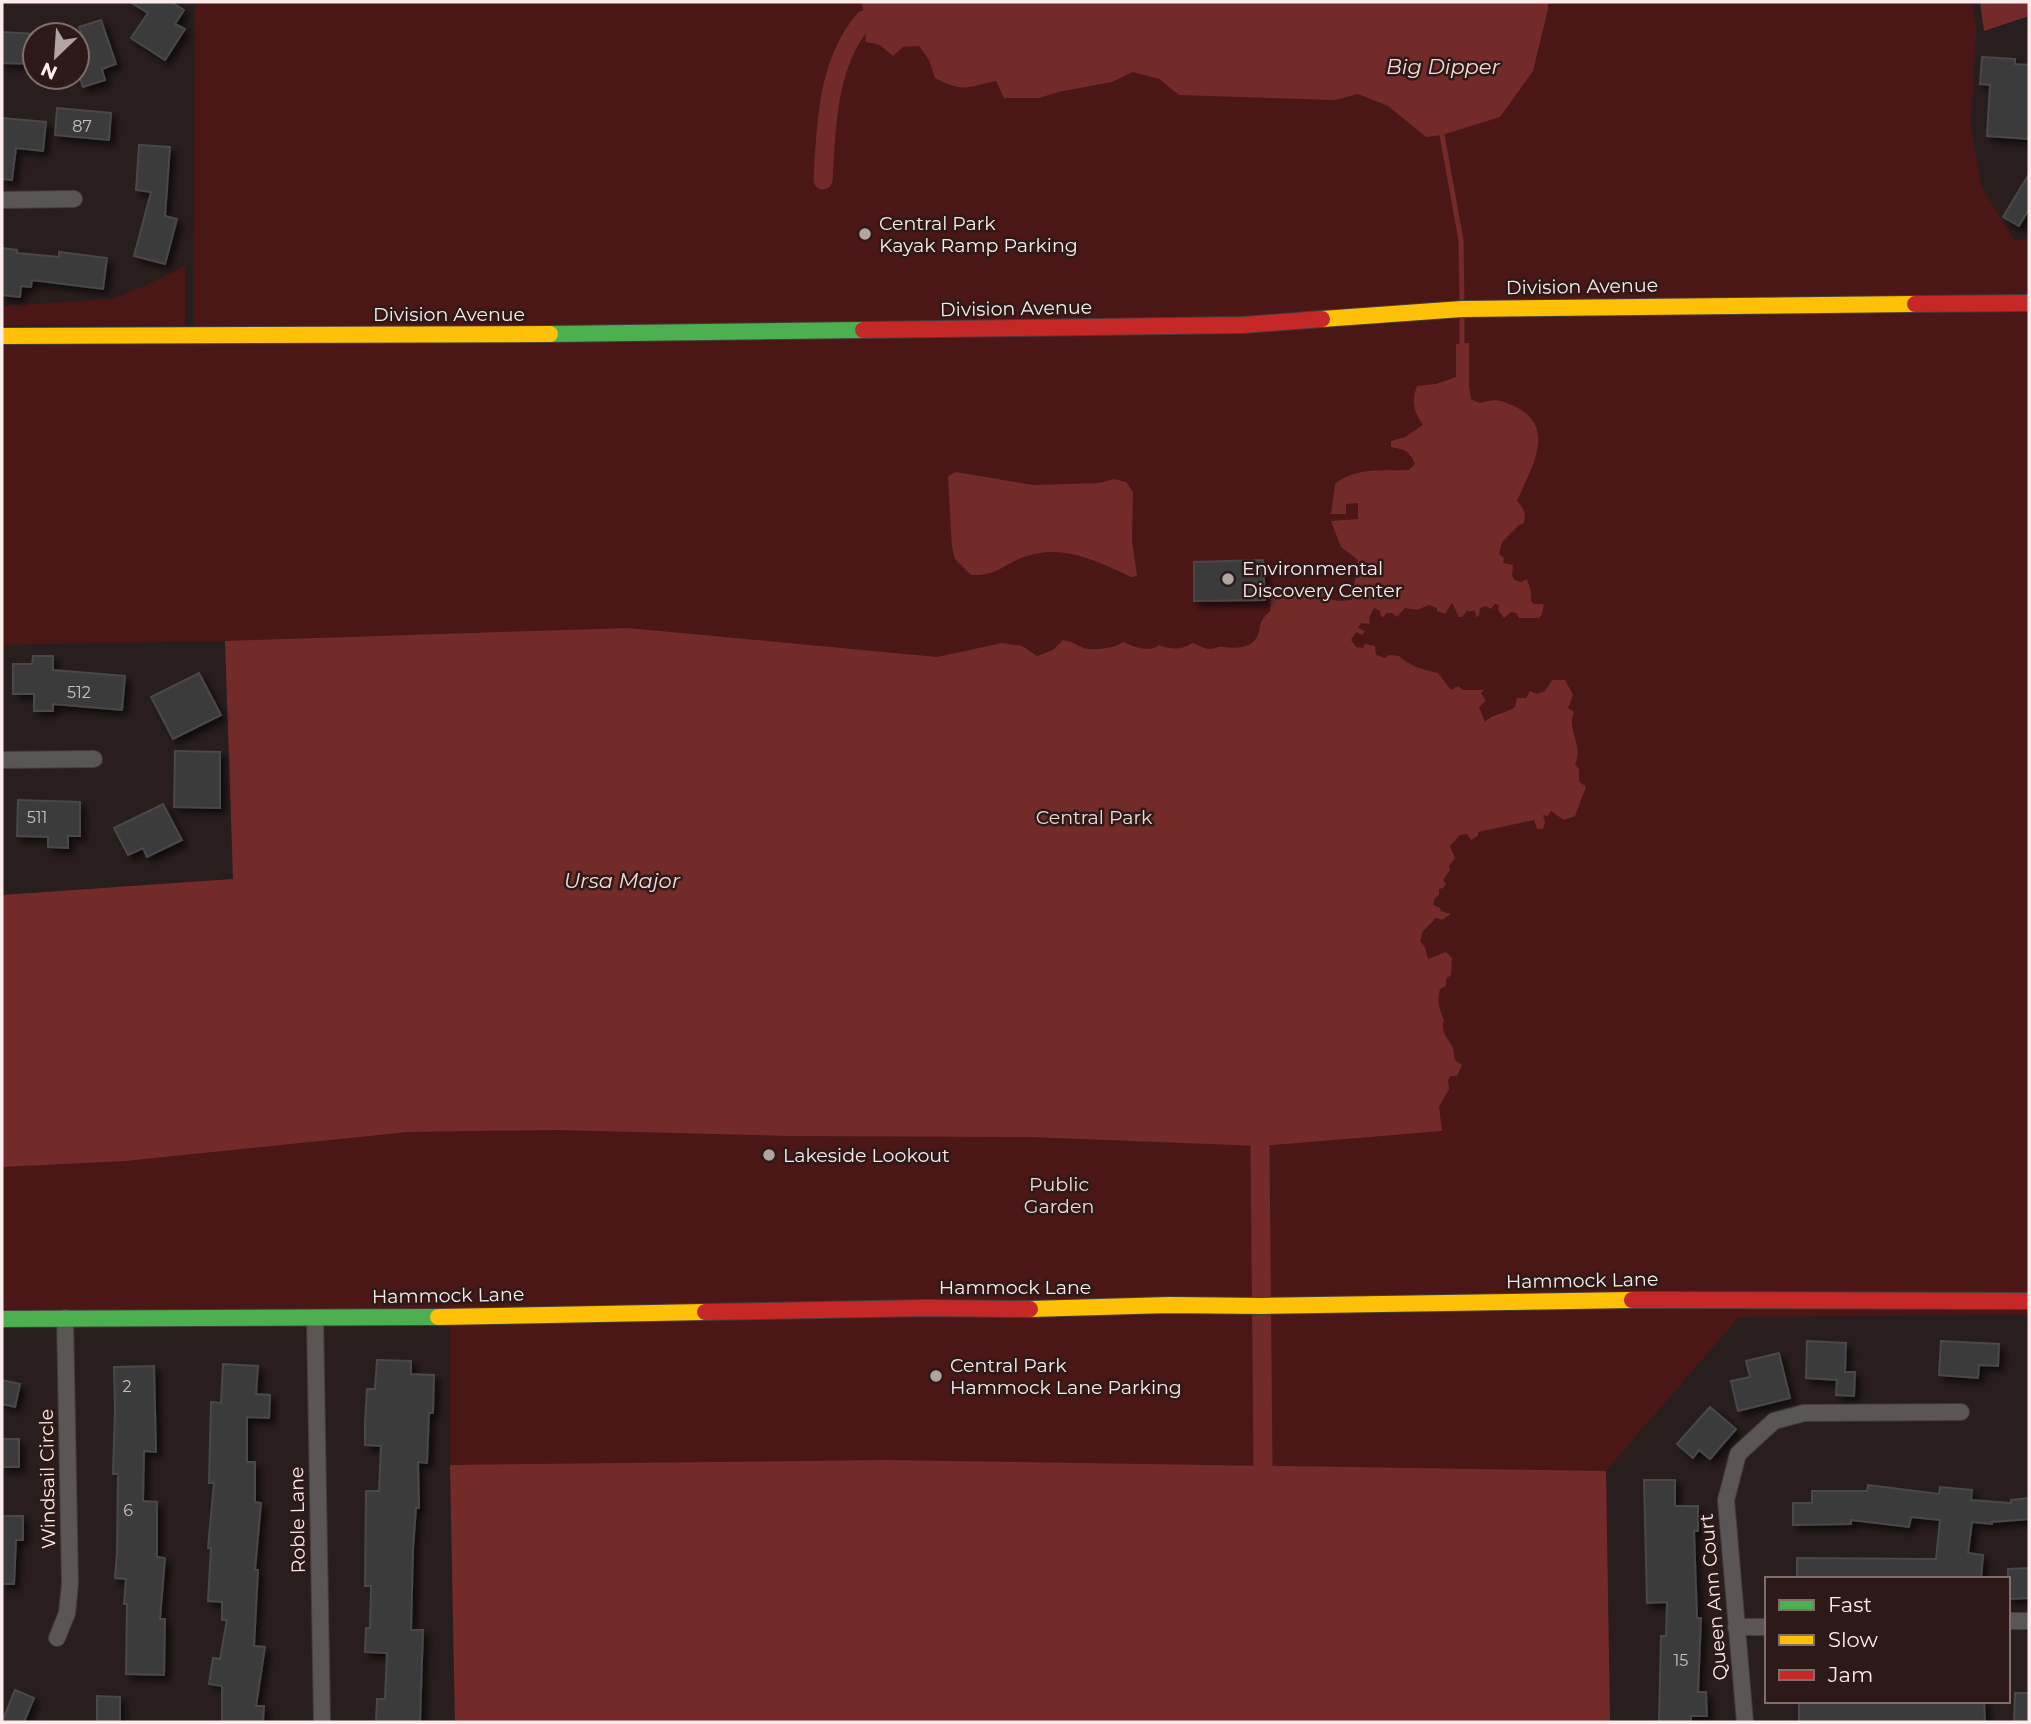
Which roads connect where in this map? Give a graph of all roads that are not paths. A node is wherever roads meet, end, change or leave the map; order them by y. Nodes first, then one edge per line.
1 (74, 199) dead end
2 (2, 200) edge
3 (2029, 303) edge
4 (2, 336) edge
5 (94, 759) dead end
6 (2, 760) edge
7 (2029, 1301) edge
8 (65, 1318) junction
9 (314, 1318) junction
10 (2, 1319) edge
11 (1961, 1412) dead end
12 (2010, 1621) edge
13 (2029, 1621) edge
14 (1736, 1627) junction
15 (1765, 1627) edge
16 (57, 1638) dead end
17 (322, 1722) edge
18 (1745, 1722) edge

1 - 2 street
3 - 4 street, Division Avenue
5 - 6 street
7 - 9 street, Hammock Lane
8 - 9 street, Hammock Lane
8 - 10 street, Hammock Lane
8 - 16 street, Windsail Circle
9 - 17 street, Roble Lane
11 - 14 street, Queen Ann Court
12 - 13 street
14 - 15 street
14 - 18 street, Queen Ann Court

